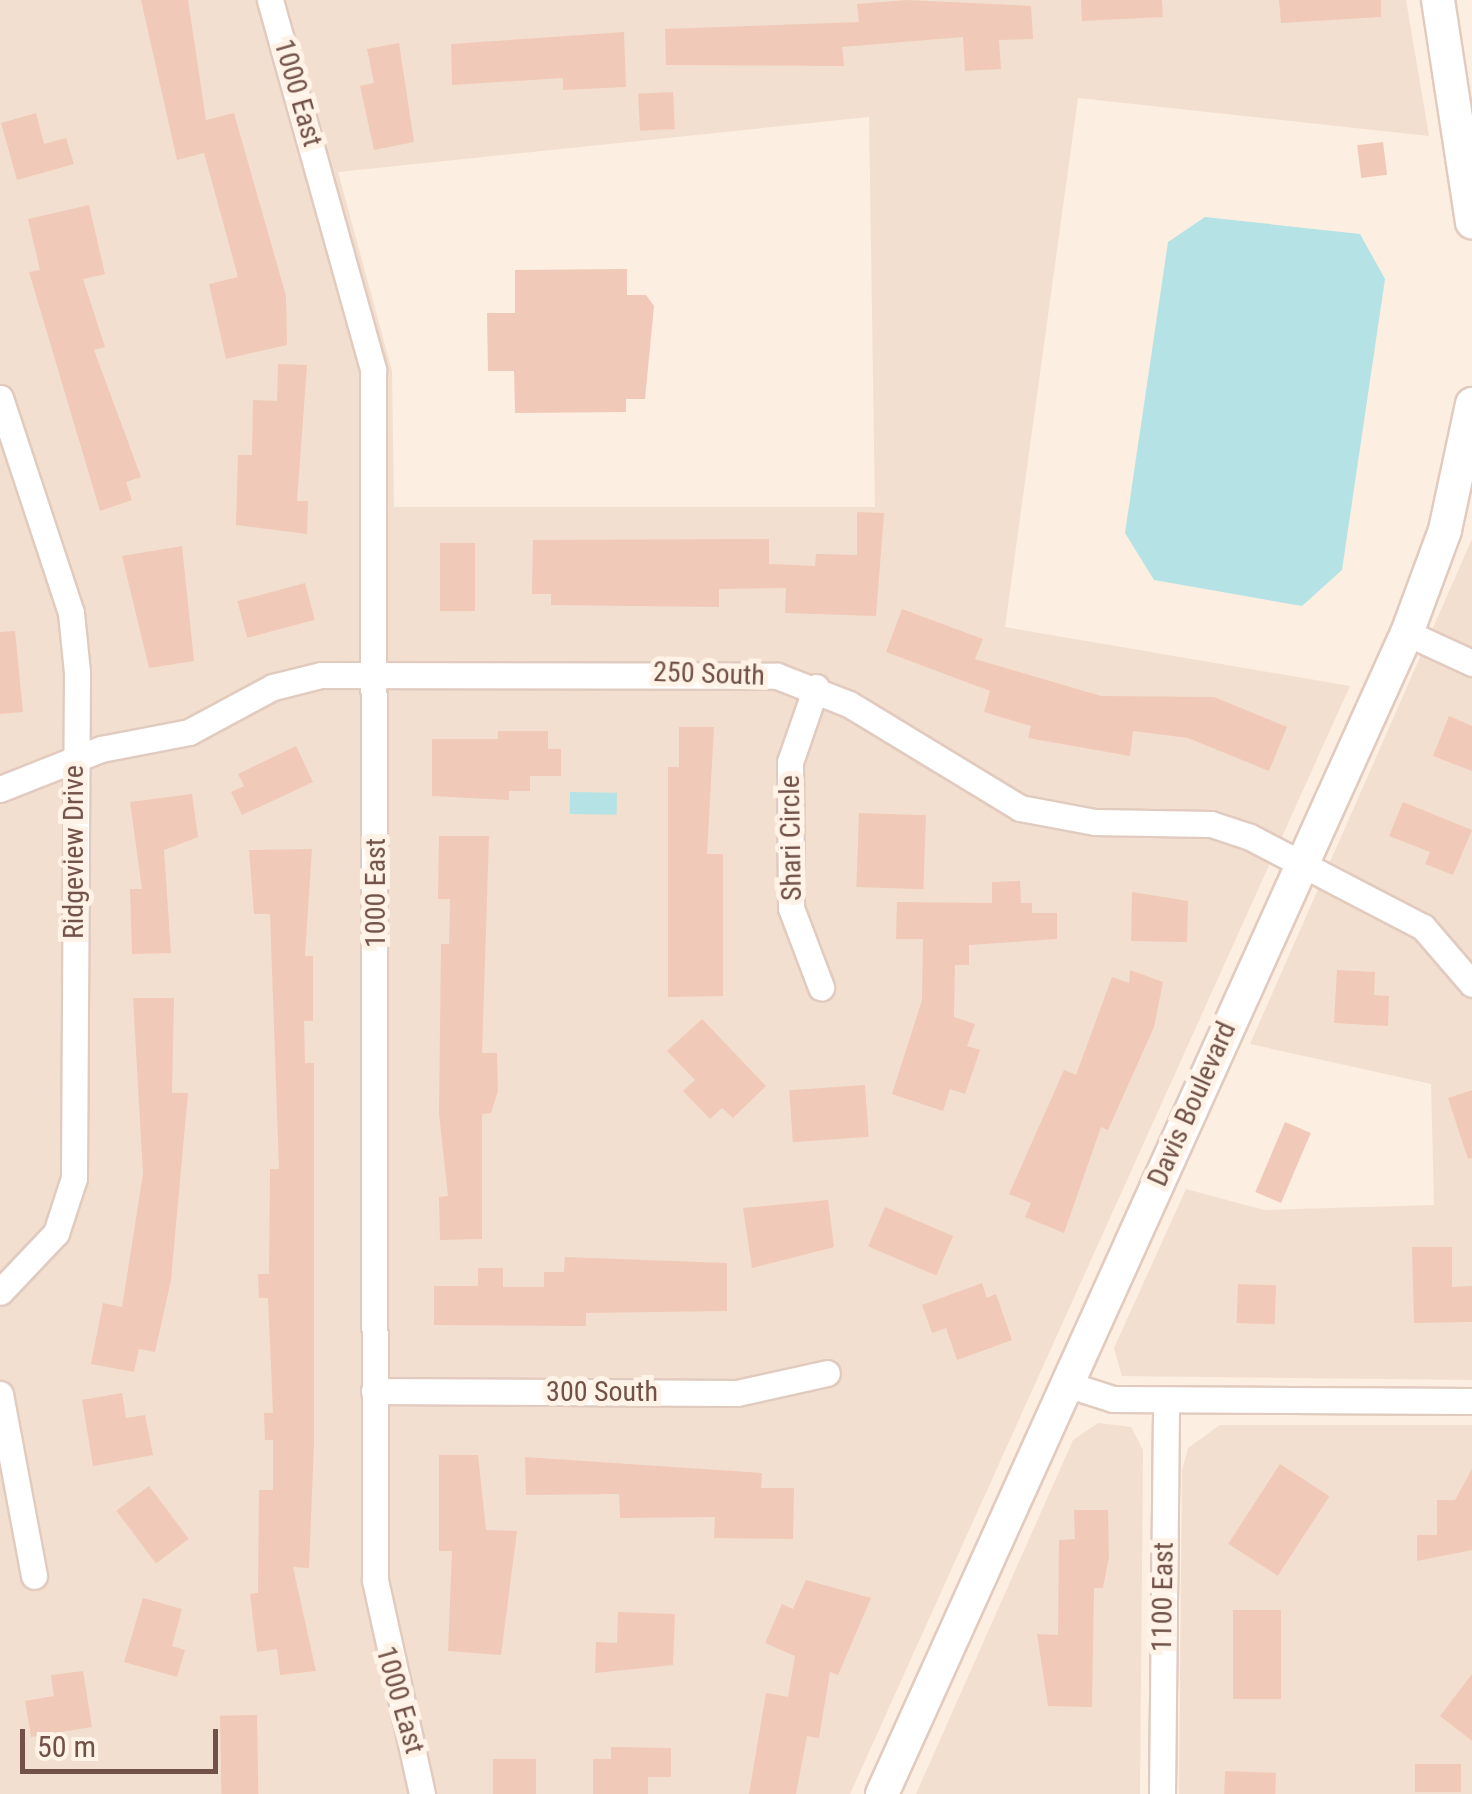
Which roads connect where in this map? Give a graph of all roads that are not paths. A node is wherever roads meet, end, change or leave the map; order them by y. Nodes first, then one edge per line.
1 (270, 0) edge
2 (1438, 0) edge
3 (1472, 222) edge
4 (0, 398) edge
5 (1472, 404) edge
6 (5, 437) edge
7 (1406, 633) junction
8 (1472, 663) edge
9 (376, 672) junction
10 (816, 687) junction
11 (74, 758) junction
12 (0, 790) edge
13 (1300, 866) junction
14 (1472, 984) edge
15 (822, 988) dead end
16 (0, 1292) edge
17 (828, 1373) dead end
18 (1066, 1384) junction
19 (374, 1391) junction
20 (0, 1394) edge
21 (1166, 1400) junction
22 (1472, 1401) edge
23 (34, 1576) dead end
24 (422, 1794) edge
25 (882, 1794) edge
26 (1162, 1794) edge

1 - 9 street, 1000 East
2 - 3 street
4 - 6 street, Ridgeview Drive
5 - 7 street, Davis Boulevard
6 - 11 street, Ridgeview Drive
7 - 8 street
7 - 13 street, Davis Boulevard
9 - 10 street, 250 South
9 - 11 street, 250 South
9 - 19 street, 1000 East
10 - 13 street, 250 South
10 - 15 street, Shari Circle
11 - 12 street, 250 South
11 - 16 street, Ridgeview Drive
13 - 14 street, 250 South
13 - 18 street, Davis Boulevard
17 - 19 street, 300 South
18 - 21 street
18 - 25 street, Davis Boulevard
19 - 24 street, 1000 East
20 - 23 street
21 - 22 street
21 - 26 street, 1100 East

